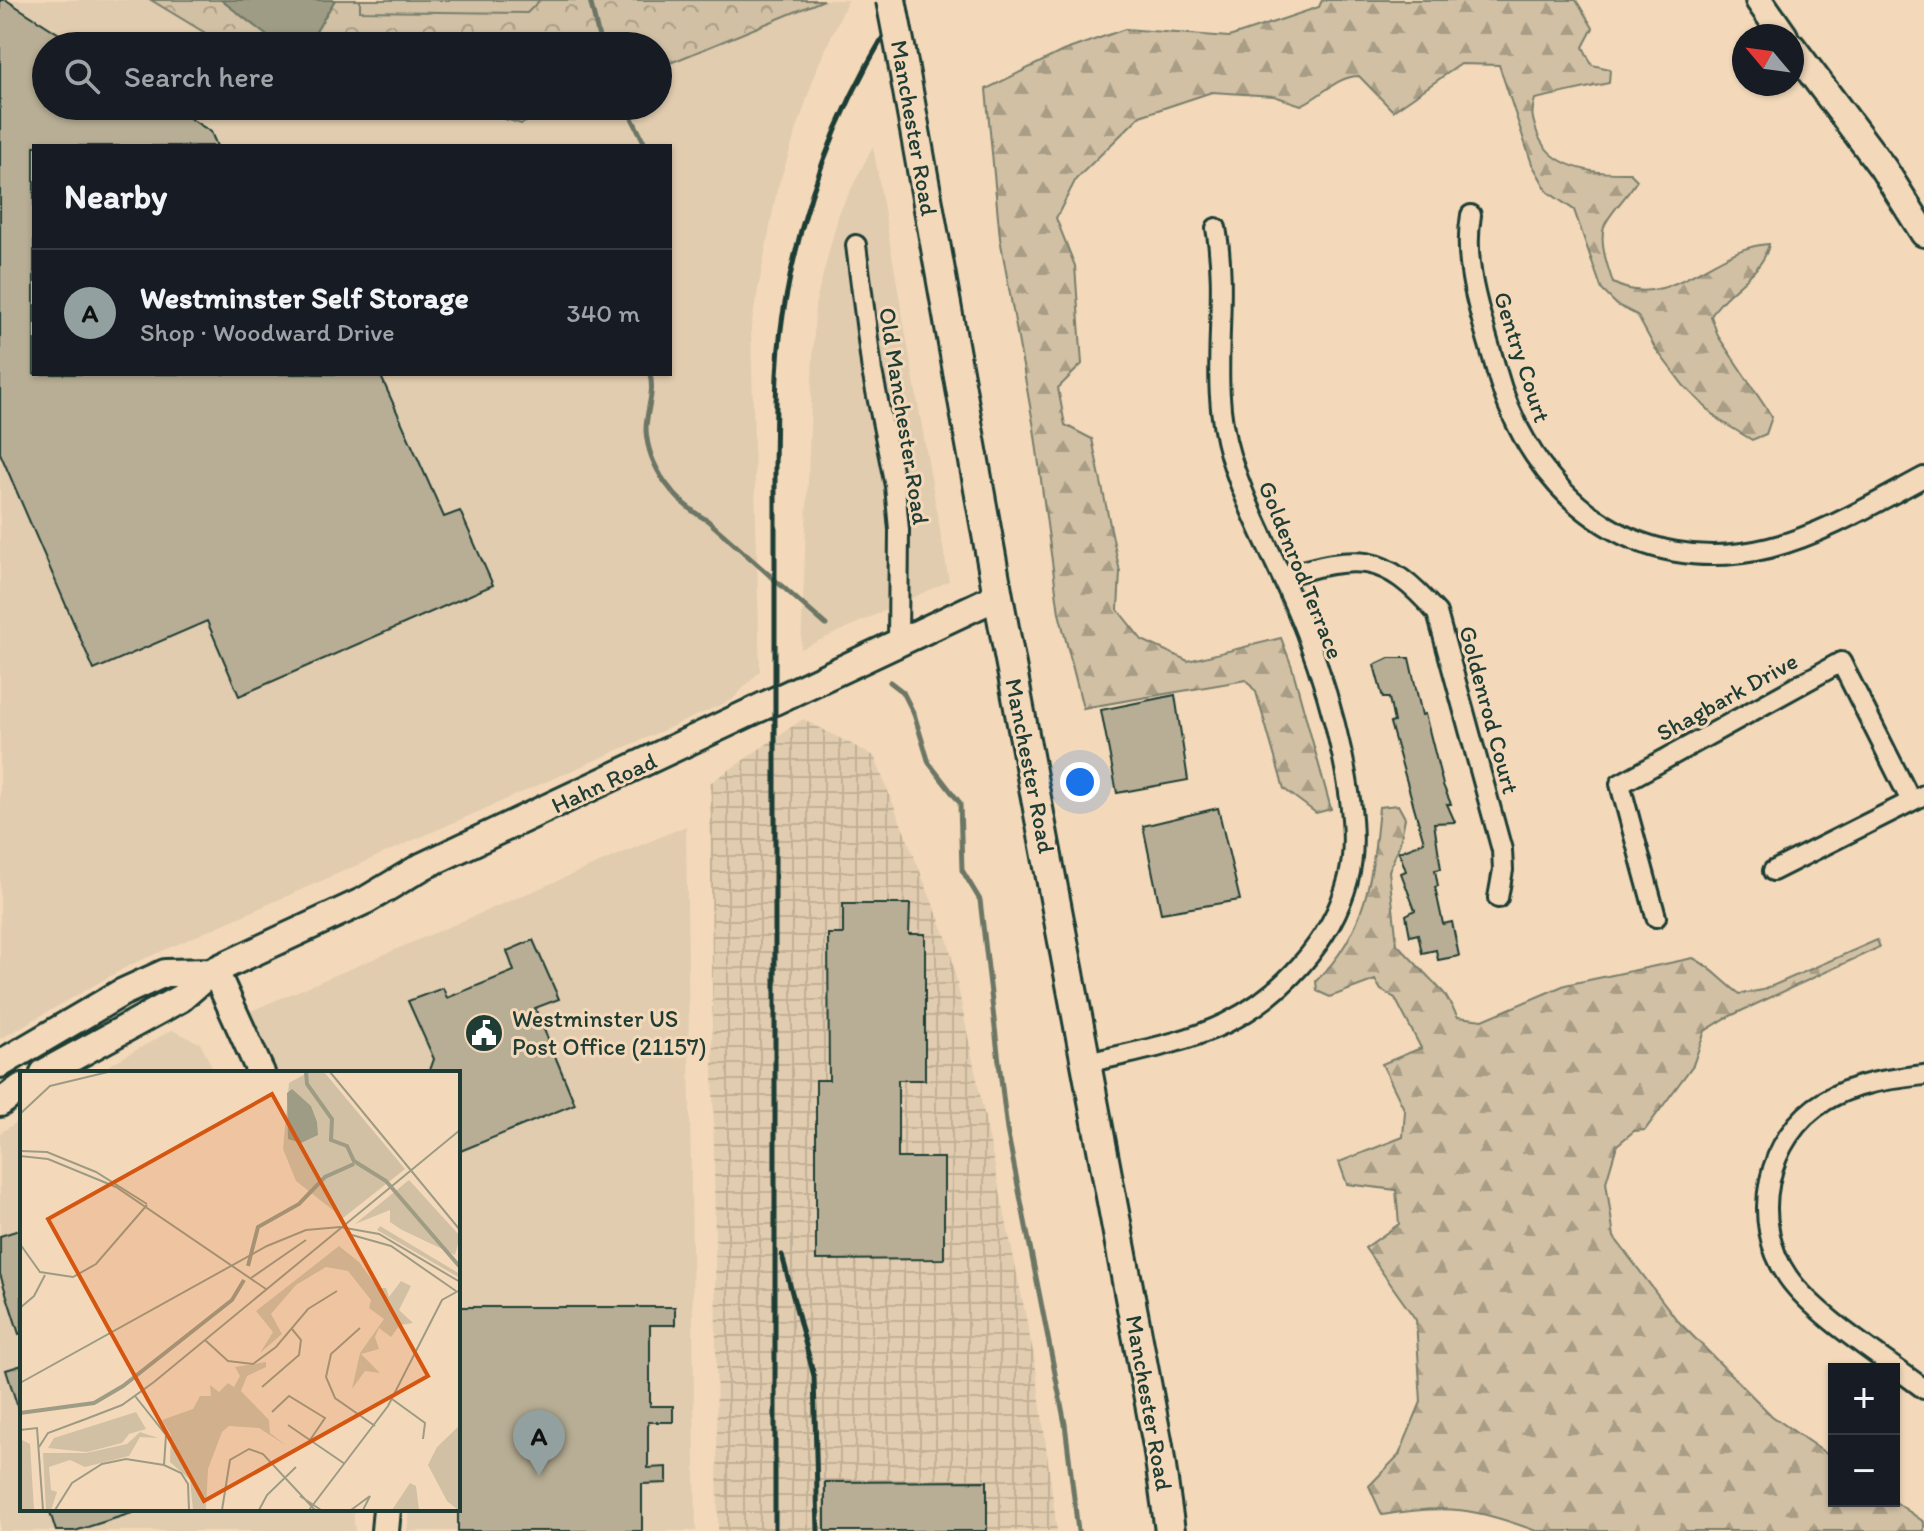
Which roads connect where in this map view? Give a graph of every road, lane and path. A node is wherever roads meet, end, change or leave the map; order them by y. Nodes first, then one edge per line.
1 (891, 0) edge
2 (1759, 0) edge
3 (1776, 24) edge
4 (1804, 63) edge
5 (1471, 215) dead end
6 (1216, 228) dead end
7 (1924, 233) edge
8 (856, 245) dead end
9 (1924, 477) edge
10 (1283, 576) junction
11 (998, 596) junction
12 (898, 642) junction
13 (1918, 798) edge
14 (1773, 871) dead end
15 (1498, 898) dead end
16 (1656, 917) dead end
17 (213, 971) junction
18 (1087, 1063) junction
19 (0, 1064) edge
20 (48, 1071) edge
21 (260, 1071) edge
22 (1924, 1075) edge
23 (20, 1088) edge
24 (0, 1103) edge
25 (1924, 1389) edge
26 (387, 1511) edge
27 (385, 1531) edge
28 (1170, 1531) edge

1 - 11 main road, Manchester Road, bridge
2 - 3 main road
4 - 7 main road
5 - 9 street, Gentry Court
6 - 10 street, Goldenrod Terrace
8 - 12 street, Old Manchester Road
10 - 15 street, Goldenrod Court
10 - 18 street, Goldenrod Terrace
11 - 12 main road, Hahn Road
11 - 18 main road, Manchester Road
12 - 17 main road, Hahn Road
13 - 14 street
13 - 16 street, Shagbark Drive
17 - 19 main road, Hahn Road
17 - 20 main road, Hahn Road
17 - 21 main road
18 - 28 main road, Manchester Road
22 - 25 street
23 - 24 main road
26 - 27 main road

